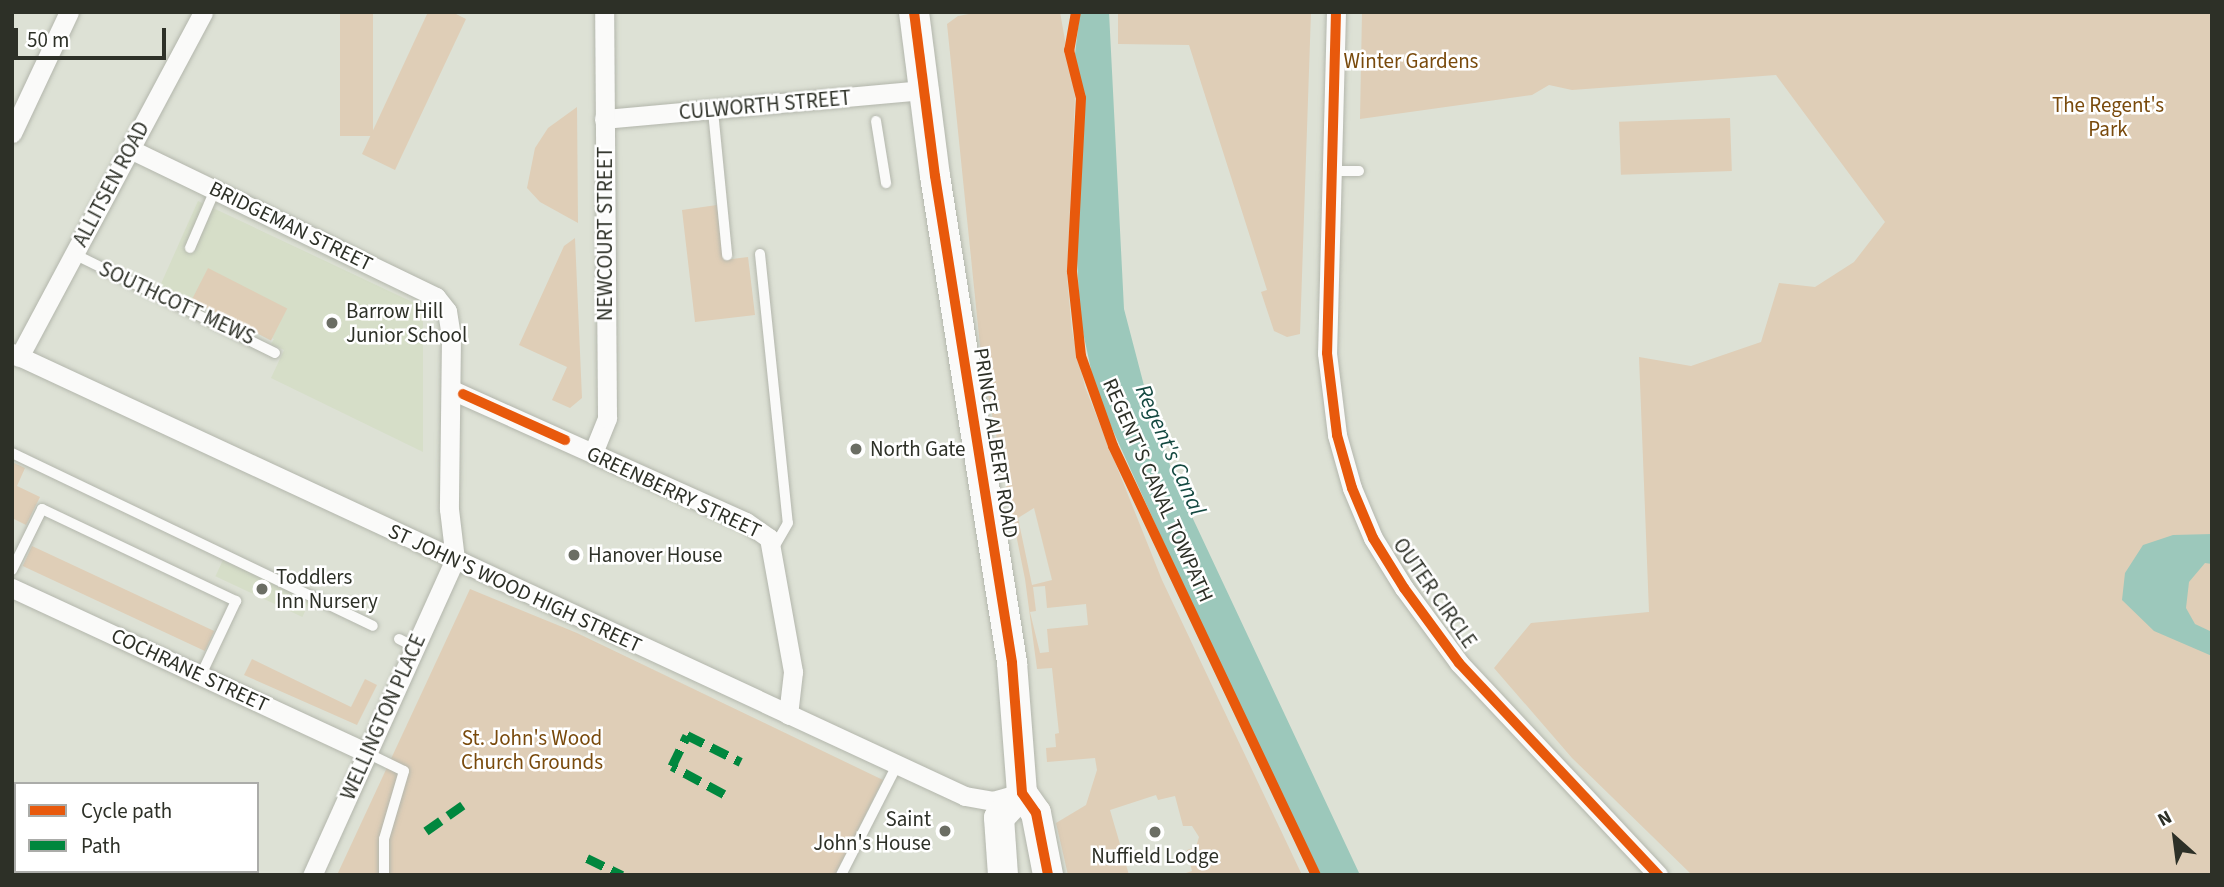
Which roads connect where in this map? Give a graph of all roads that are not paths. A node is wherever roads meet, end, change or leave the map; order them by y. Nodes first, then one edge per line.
1 (69, 12) edge
2 (203, 12) edge
3 (604, 12) edge
4 (1336, 12) edge
5 (909, 14) edge
6 (925, 90) junction
7 (713, 111) junction
8 (604, 119) junction
9 (876, 121) dead end
10 (12, 133) edge
11 (130, 149) junction
12 (1330, 171) junction
13 (1359, 171) dead end
14 (886, 183) dead end
15 (215, 190) junction
16 (190, 248) dead end
17 (74, 254) junction
18 (760, 254) dead end
19 (727, 255) dead end
20 (275, 354) dead end
21 (16, 355) edge
22 (452, 390) junction
23 (585, 449) junction
24 (12, 453) edge
25 (773, 549) junction
26 (455, 559) junction
27 (12, 570) edge
28 (12, 588) edge
29 (373, 626) dead end
30 (201, 675) junction
31 (788, 715) junction
32 (367, 753) junction
33 (897, 765) junction
34 (1022, 793) junction
35 (312, 875) edge
36 (384, 875) edge
37 (841, 875) edge
38 (1003, 875) edge
39 (1048, 875) edge
40 (1658, 875) edge

1 - 10 street
2 - 11 street, ALLITSEN ROAD
3 - 8 street, NEWCOURT STREET
4 - 12 street, OUTER CIRCLE
5 - 6 main road, PRINCE ALBERT ROAD
6 - 7 street, CULWORTH STREET
6 - 34 main road, PRINCE ALBERT ROAD
7 - 8 street, CULWORTH STREET
7 - 19 lane
8 - 23 street, NEWCOURT STREET
9 - 14 lane
11 - 15 street, BRIDGEMAN STREET
11 - 17 street, ALLITSEN ROAD
12 - 13 lane
12 - 40 street, OUTER CIRCLE
15 - 16 lane
15 - 22 street, BRIDGEMAN STREET
17 - 20 lane, SOUTHCOTT MEWS
17 - 21 street, ALLITSEN ROAD
18 - 25 lane
21 - 26 street, ST JOHN'S WOOD HIGH STREET
22 - 23 street, GREENBERRY STREET
22 - 26 street
23 - 25 street, GREENBERRY STREET
24 - 29 lane
25 - 31 street, GREENBERRY STREET
26 - 31 street, ST JOHN'S WOOD HIGH STREET
26 - 32 street, WELLINGTON PLACE
27 - 30 lane
28 - 30 street, COCHRANE STREET
30 - 32 street, COCHRANE STREET
31 - 33 street, ST JOHN'S WOOD HIGH STREET
32 - 35 street, WELLINGTON PLACE
32 - 36 lane
33 - 34 street, ST JOHN'S WOOD HIGH STREET
33 - 37 lane
34 - 38 main road
34 - 39 main road, PRINCE ALBERT ROAD

